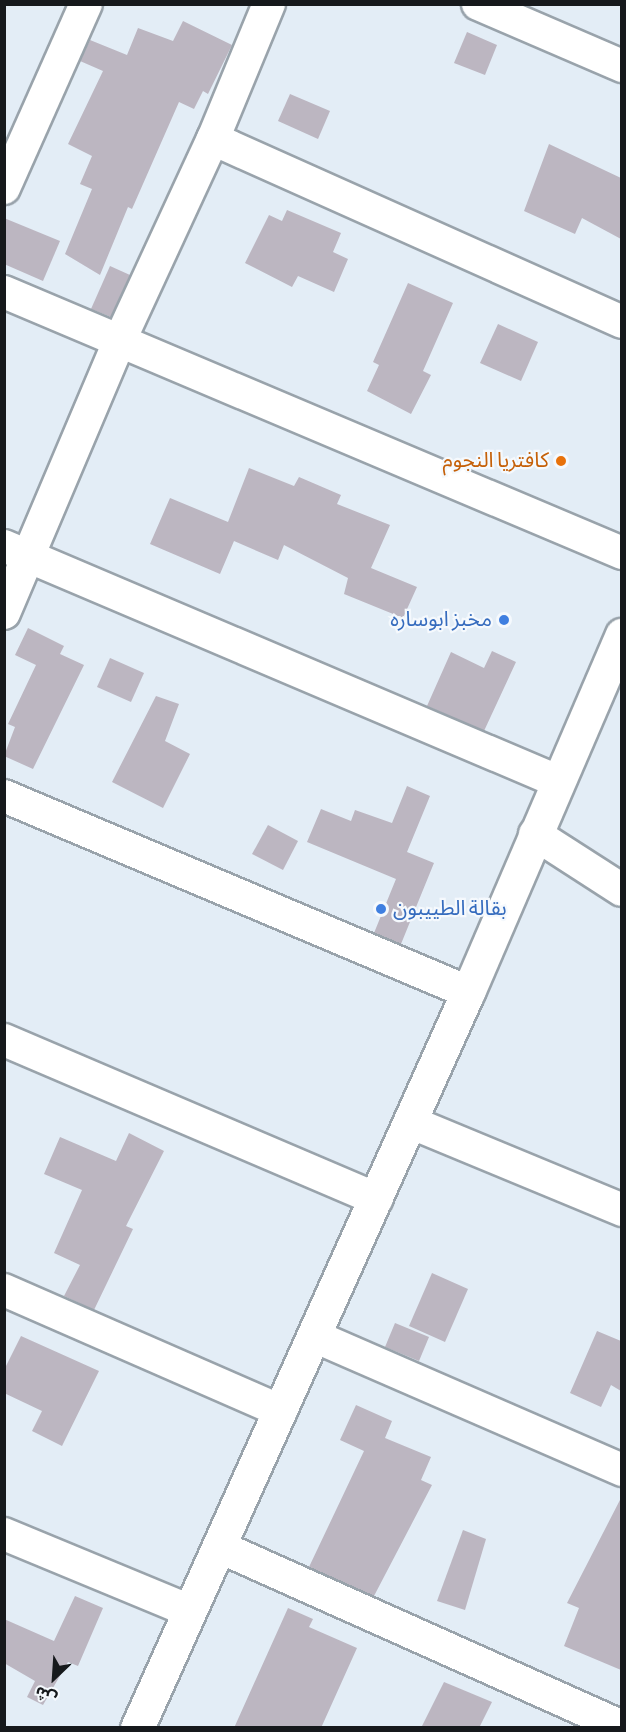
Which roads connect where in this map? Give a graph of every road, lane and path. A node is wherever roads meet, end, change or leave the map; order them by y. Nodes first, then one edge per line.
1 (86, 4) edge
2 (269, 4) edge
3 (478, 4) edge
4 (621, 66) edge
5 (213, 139) junction
6 (4, 188) edge
7 (4, 292) edge
8 (621, 322) edge
9 (119, 342) junction
10 (17, 551) edge
11 (621, 553) edge
12 (4, 613) edge
13 (621, 634) edge
14 (557, 781) junction
15 (4, 796) edge
16 (535, 834) junction
17 (621, 891) edge
18 (468, 992) junction
19 (4, 1040) edge
20 (410, 1122) junction
21 (376, 1199) junction
22 (621, 1210) edge
23 (4, 1290) edge
24 (314, 1336) junction
25 (280, 1412) junction
26 (621, 1470) edge
27 (4, 1534) edge
28 (220, 1547) junction
29 (190, 1611) junction
30 (621, 1727) edge
31 (137, 1728) edge

1 - 6 street
2 - 5 street
3 - 4 street
5 - 8 street
5 - 9 street
7 - 9 street
9 - 10 street
9 - 11 street
10 - 12 street
10 - 14 street
13 - 14 main road
14 - 16 main road
15 - 18 street
16 - 17 street
16 - 18 main road
18 - 20 main road
19 - 21 street
20 - 21 main road
20 - 22 street
21 - 24 main road
23 - 25 street
24 - 25 main road
24 - 26 street
25 - 28 main road
27 - 29 street
28 - 29 main road
28 - 30 street
29 - 31 main road

